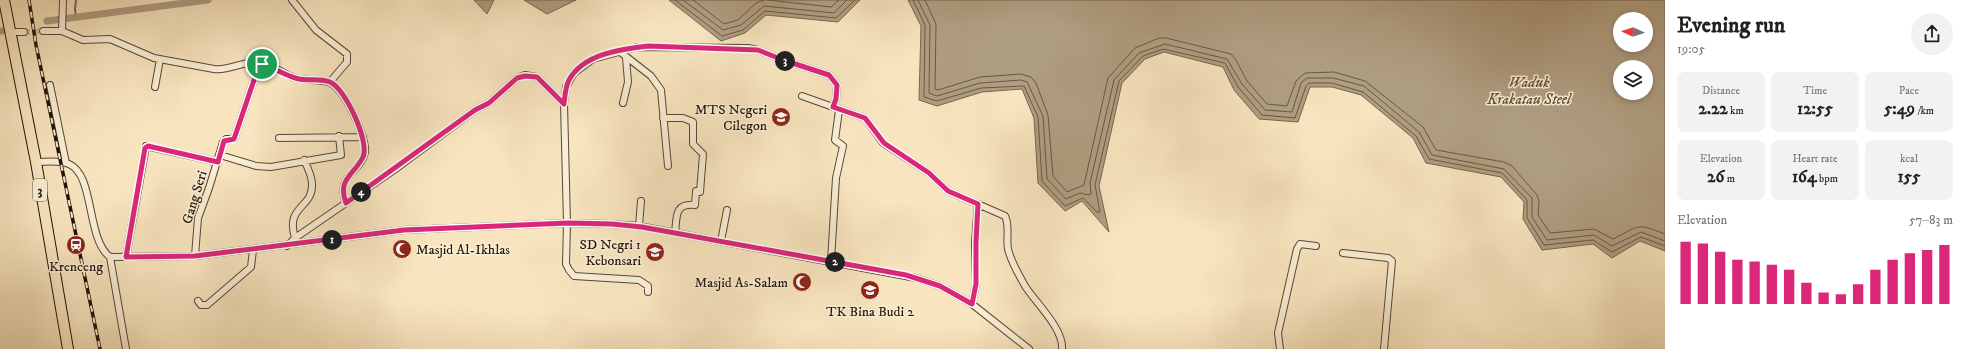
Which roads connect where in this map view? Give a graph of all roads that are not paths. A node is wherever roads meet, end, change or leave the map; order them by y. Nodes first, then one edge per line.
1 (4, 0) edge
2 (63, 0) edge
3 (293, 1) edge
4 (9, 29) junction
5 (43, 31) tunnel mouth
6 (62, 31) junction
7 (24, 32) tunnel mouth
8 (619, 51) junction
9 (626, 58) junction
10 (160, 59) junction
11 (262, 64) junction
12 (330, 82) junction
13 (50, 85) dead end
14 (155, 87) dead end
15 (802, 96) dead end
16 (623, 103) dead end
17 (564, 104) junction
18 (836, 109) junction
19 (663, 118) junction
20 (339, 136) junction
21 (363, 137) junction
22 (279, 138) dead end
23 (220, 155) junction
24 (304, 160) junction
25 (36, 162) junction
26 (218, 162) junction
27 (66, 163) junction
28 (668, 166) dead end
29 (641, 201) dead end
30 (346, 203) junction
31 (978, 204) junction
32 (727, 210) dead end
33 (568, 223) junction
34 (639, 226) junction
35 (675, 233) junction
36 (295, 238) junction
37 (721, 241) junction
38 (287, 246) junction
39 (1316, 246) dead end
40 (253, 250) junction
41 (1343, 253) dead end
42 (195, 256) junction
43 (110, 257) junction
44 (126, 257) junction
45 (830, 261) junction
46 (648, 292) dead end
47 (198, 301) dead end
48 (972, 304) junction
49 (1016, 340) junction
50 (68, 349) edge
51 (126, 349) edge
52 (1023, 349) edge
53 (1029, 349) edge
54 (1062, 349) edge
55 (1280, 349) edge
56 (1384, 349) edge

1 - 4 highway, 3
2 - 6 street
3 - 12 street
4 - 7 street
4 - 25 highway, 3
5 - 6 street
6 - 10 street
8 - 9 street
8 - 17 street
8 - 18 street
9 - 16 street
9 - 19 street
10 - 11 street
10 - 14 street
11 - 12 street
11 - 23 street, Gang Seri
12 - 21 street
13 - 27 street
15 - 18 street
17 - 30 street
17 - 33 street
18 - 31 street
18 - 45 street
19 - 28 street
19 - 35 street
20 - 21 street
20 - 22 street
20 - 24 street
21 - 30 street
23 - 24 street
23 - 26 street, Gang Seri
24 - 36 street
25 - 27 street
25 - 50 highway, 3
26 - 42 street, Gang Seri
26 - 44 street
27 - 43 street
29 - 34 street
30 - 36 street
31 - 48 street
31 - 54 street
32 - 37 street
33 - 34 street
33 - 38 street
33 - 46 street
34 - 35 street
35 - 37 street
36 - 38 street
37 - 45 street
38 - 40 street
39 - 55 street
40 - 42 street
40 - 47 street
41 - 56 street
42 - 44 street
43 - 44 street
43 - 51 street
45 - 48 street
48 - 49 street
49 - 52 street
49 - 53 street

